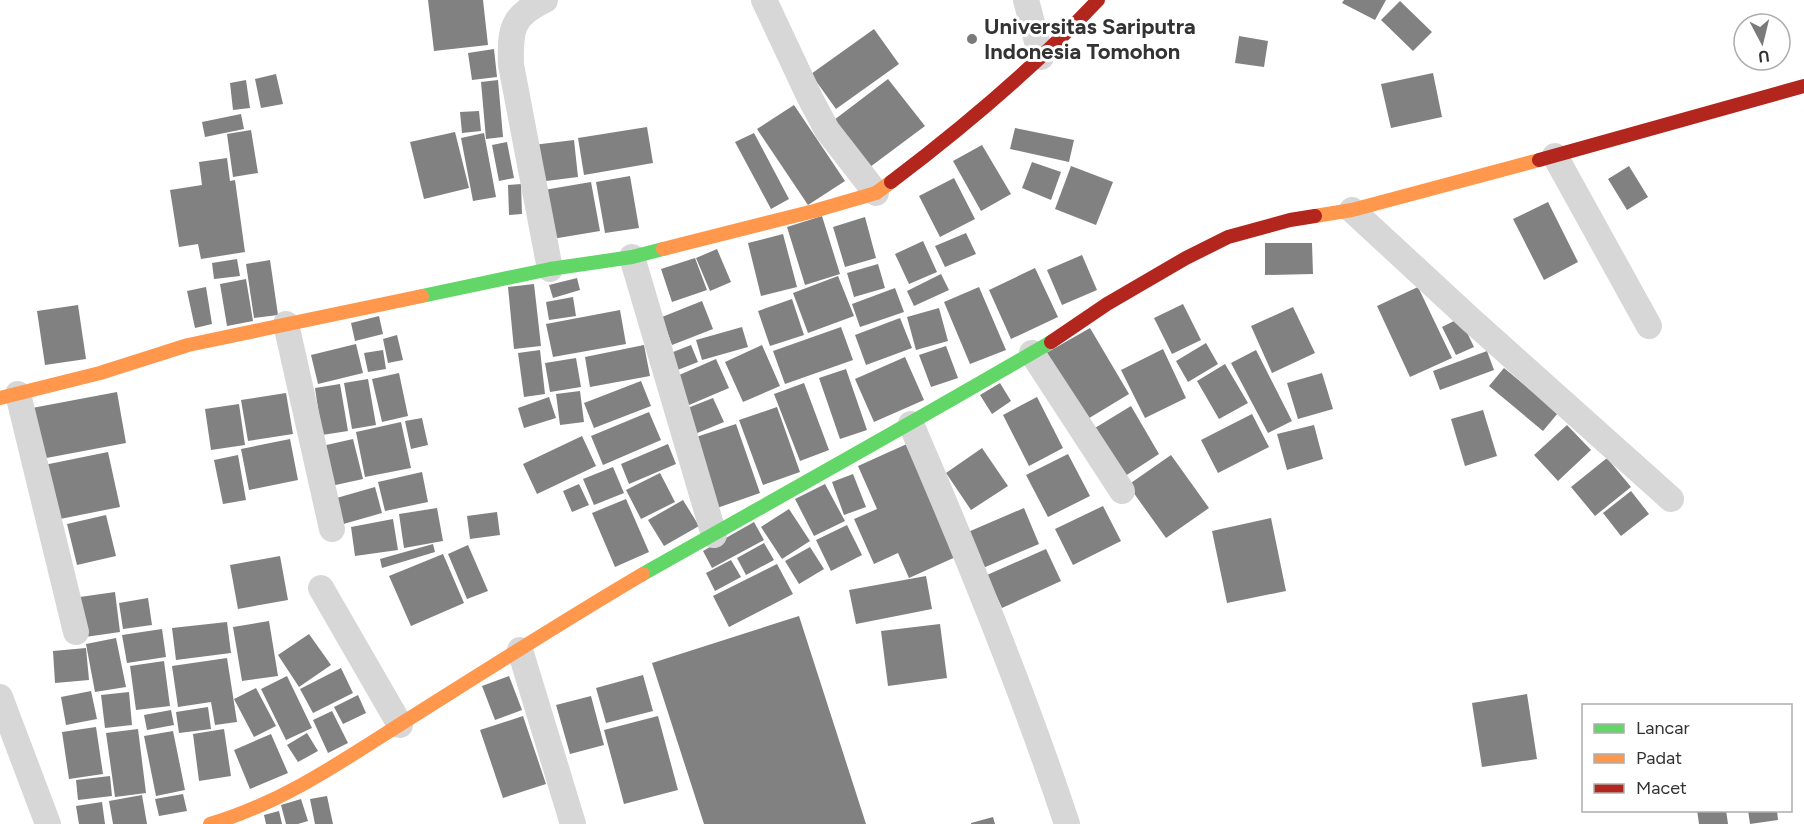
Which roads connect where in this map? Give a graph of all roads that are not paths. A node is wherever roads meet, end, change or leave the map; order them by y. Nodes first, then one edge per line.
1 (545, 0) edge
2 (764, 0) edge
3 (1026, 0) edge
4 (1098, 0) edge
5 (1041, 57) junction
6 (1804, 86) edge
7 (1555, 156) junction
8 (876, 193) junction
9 (1352, 210) junction
10 (632, 257) junction
11 (550, 269) junction
12 (286, 324) junction
13 (1649, 326) dead end
14 (1032, 353) junction
15 (9, 396) edge
16 (911, 424) junction
17 (1122, 491) dead end
18 (1671, 499) dead end
19 (332, 529) dead end
20 (714, 535) junction
21 (321, 588) dead end
22 (76, 632) dead end
23 (520, 650) junction
24 (0, 697) edge
25 (400, 725) junction
26 (48, 824) edge
27 (210, 824) edge
28 (573, 824) edge
29 (1067, 824) edge

1 - 11 street
2 - 8 street
3 - 5 street
4 - 5 street
5 - 8 street
6 - 7 street
7 - 9 street
7 - 13 street
8 - 10 street
9 - 14 street
9 - 18 street
10 - 11 street
10 - 20 street
11 - 12 street
12 - 15 street
12 - 19 street
14 - 16 street
14 - 17 street
15 - 22 street
16 - 20 street
16 - 29 street
20 - 23 street
21 - 25 street
23 - 25 street
23 - 28 street
24 - 26 street
25 - 27 street

